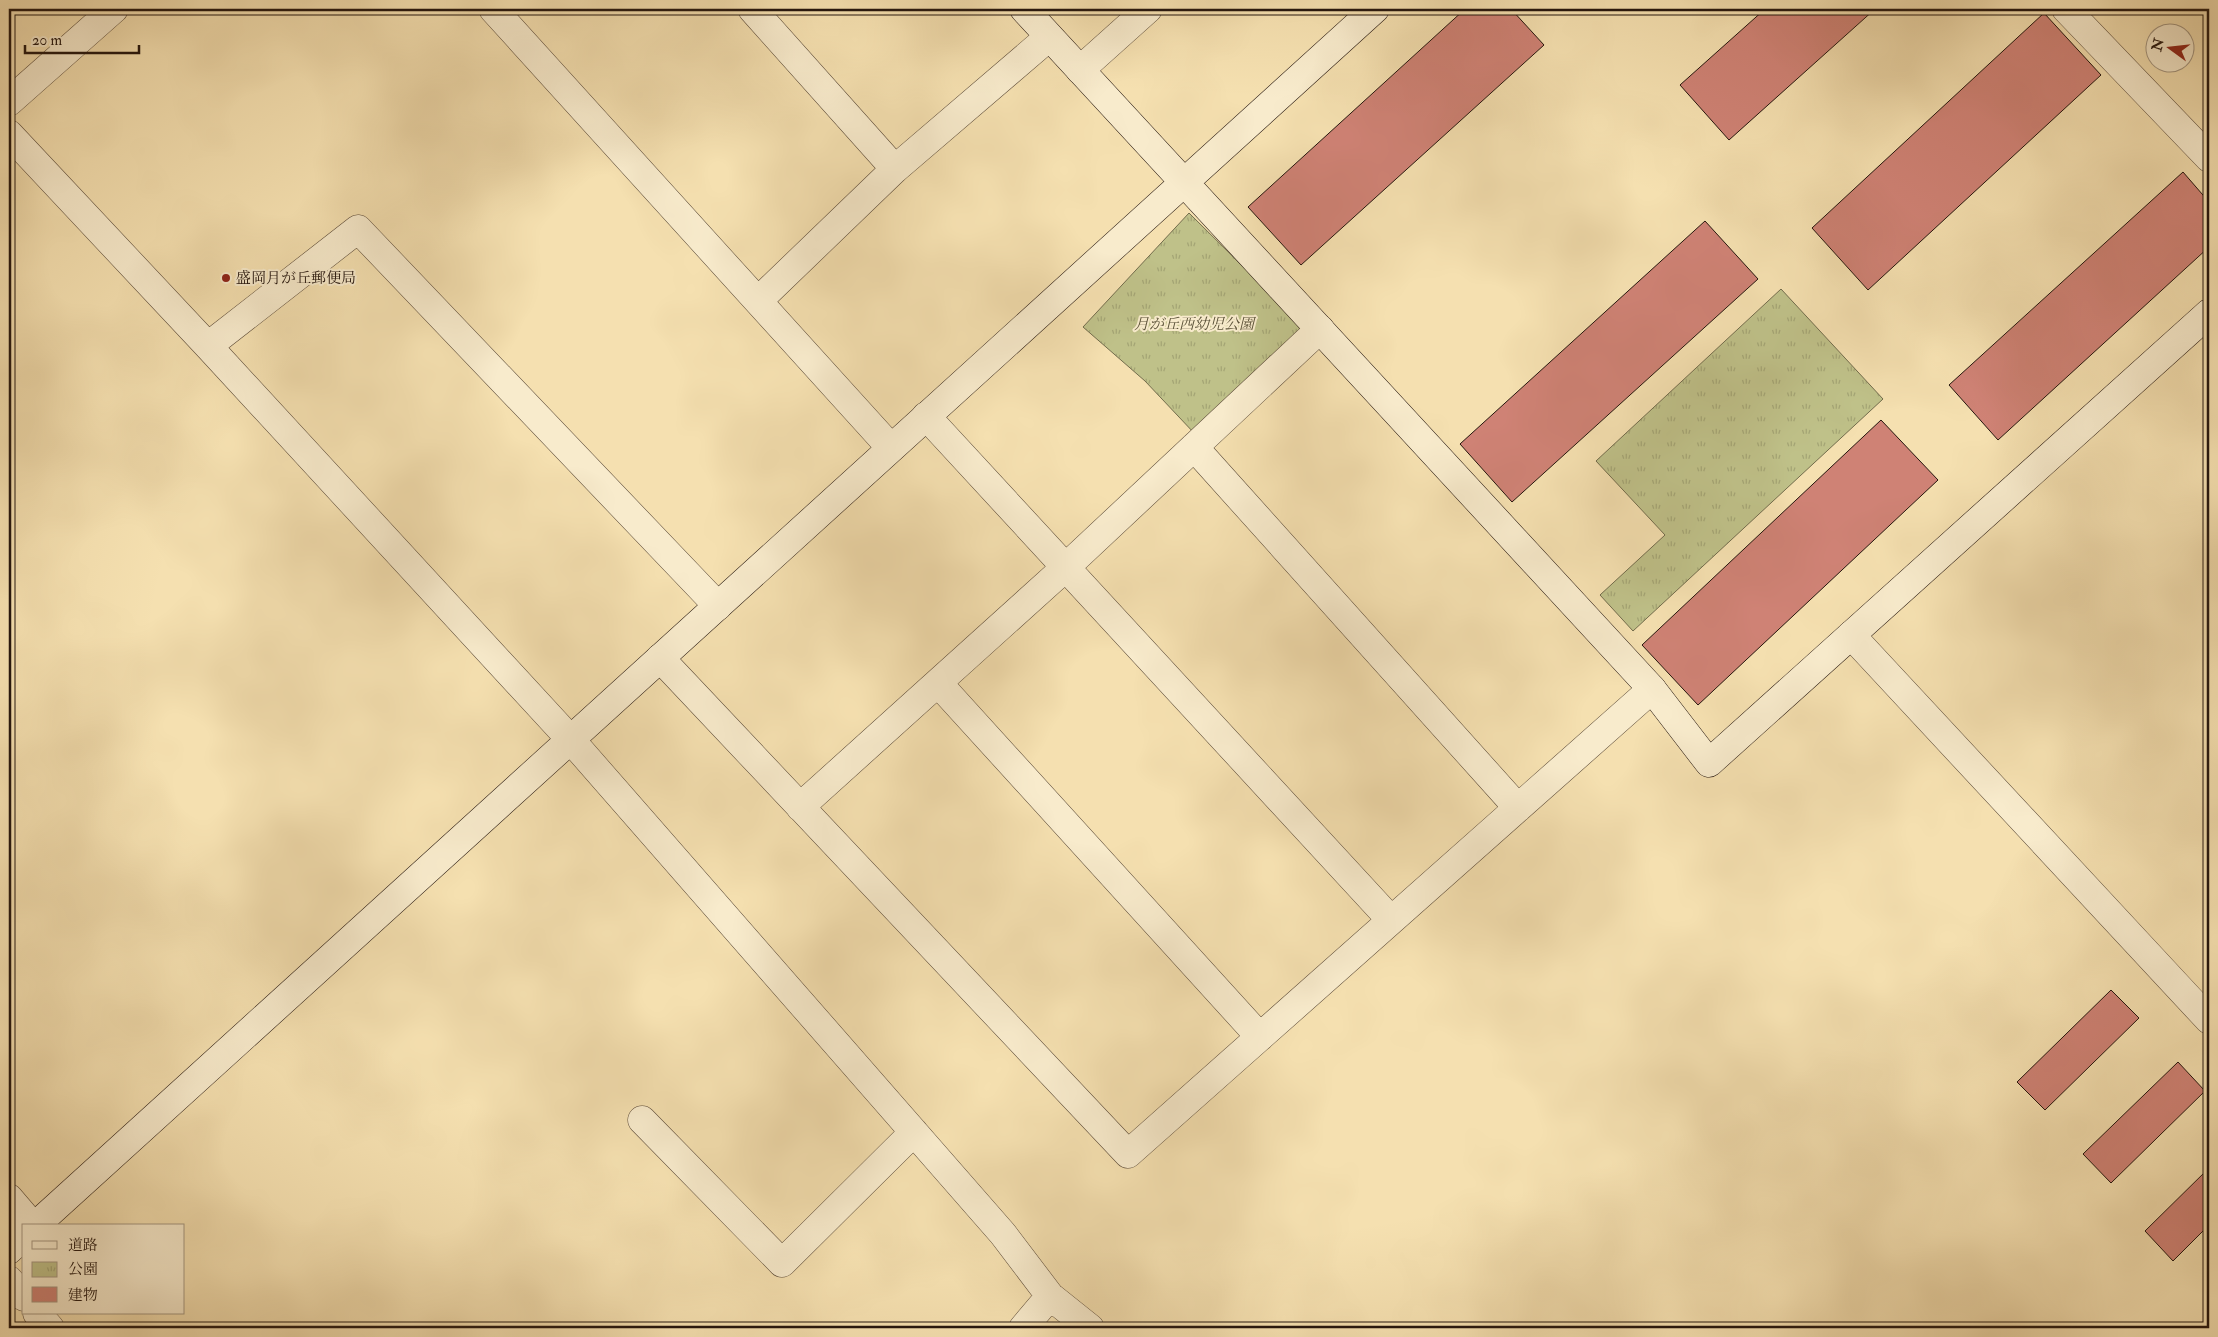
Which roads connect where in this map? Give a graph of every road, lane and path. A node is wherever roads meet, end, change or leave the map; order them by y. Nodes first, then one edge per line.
1 (493, 9) edge
2 (752, 9) edge
3 (1024, 9) edge
4 (1148, 9) edge
5 (1375, 9) edge
6 (2066, 9) edge
7 (112, 10) edge
8 (1049, 37) junction
9 (1080, 70) junction
10 (9, 102) edge
11 (9, 134) edge
12 (2209, 158) edge
13 (895, 169) junction
14 (1183, 181) junction
15 (758, 301) junction
16 (2209, 313) edge
17 (1320, 329) junction
18 (208, 346) junction
19 (926, 416) junction
20 (1194, 447) junction
21 (891, 448) junction
22 (1066, 568) junction
23 (718, 606) junction
24 (1851, 635) junction
25 (660, 658) junction
26 (938, 683) junction
27 (1652, 689) junction
28 (571, 740) junction
29 (800, 807) junction
30 (1518, 808) junction
31 (1391, 920) junction
32 (2209, 1020) edge
33 (1260, 1037) junction
34 (642, 1120) dead end
35 (914, 1132) junction
36 (9, 1198) edge
37 (32, 1224) edge
38 (36, 1224) edge
39 (22, 1238) edge
40 (9, 1250) edge
41 (9, 1280) edge
42 (22, 1295) edge
43 (1050, 1296) junction
44 (38, 1314) edge
45 (50, 1328) edge
46 (1023, 1328) edge
47 (1090, 1328) edge

1 - 15 street
2 - 13 street
3 - 8 street
4 - 9 street
5 - 14 street
6 - 12 street
7 - 10 street
8 - 9 street
8 - 13 street
9 - 14 street
11 - 18 street
13 - 15 street
14 - 17 street
14 - 19 street
15 - 21 street
16 - 24 street
17 - 20 street
17 - 27 street
18 - 23 street
18 - 28 street
19 - 21 street
19 - 22 street
20 - 22 street
20 - 30 street
21 - 23 street
22 - 26 street
22 - 31 street
23 - 25 street
24 - 27 street
24 - 32 street
25 - 28 street
25 - 29 street
26 - 29 street
26 - 33 street
27 - 30 street
28 - 35 street
28 - 38 street
29 - 33 street
30 - 31 street
31 - 33 street
34 - 35 street
35 - 43 street
36 - 37 street
39 - 40 street
41 - 42 street
43 - 46 street
43 - 47 street
44 - 45 street

